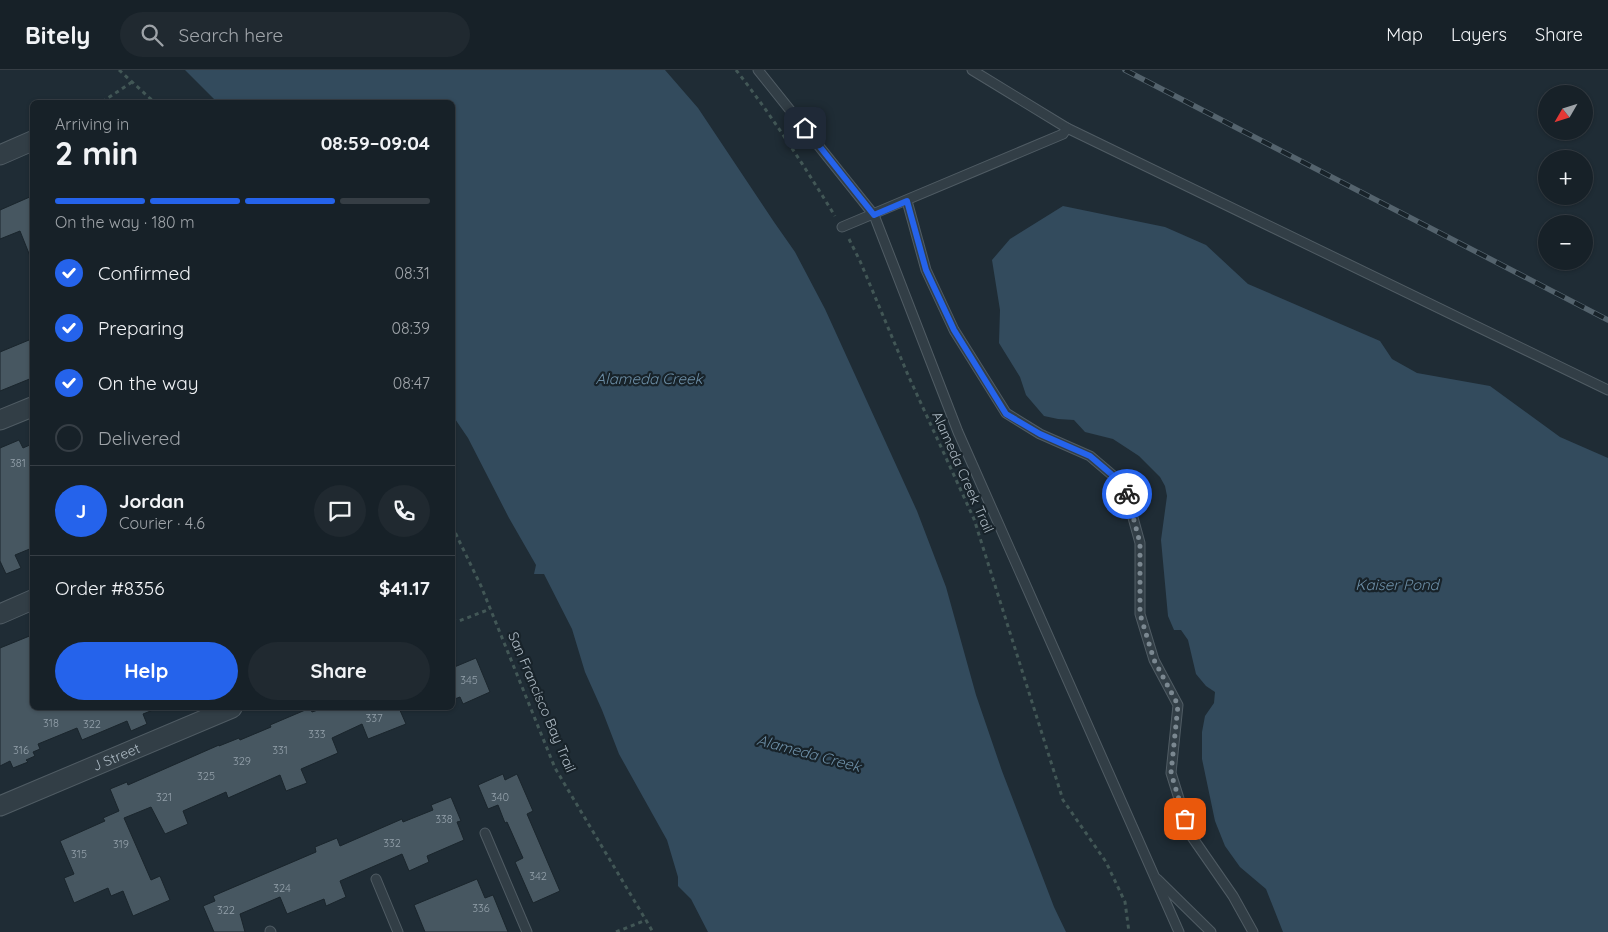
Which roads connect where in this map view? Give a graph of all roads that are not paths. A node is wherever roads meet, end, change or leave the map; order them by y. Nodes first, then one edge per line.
1 (758, 70) edge
2 (972, 70) edge
3 (1068, 128) junction
4 (30, 142) edge
5 (0, 155) edge
6 (907, 201) junction
7 (874, 215) junction
8 (842, 227) road end
9 (1608, 390) edge
10 (30, 408) edge
11 (0, 420) edge
12 (30, 601) edge
13 (0, 614) edge
14 (227, 710) edge
15 (0, 806) edge
16 (484, 833) dead end
17 (1154, 875) junction
18 (376, 879) dead end
19 (398, 932) edge
20 (526, 932) edge
21 (1178, 932) edge
22 (1210, 932) edge
23 (1253, 932) edge

1 - 7 lane
2 - 3 lane
3 - 6 lane
3 - 9 lane
4 - 5 street
6 - 7 lane
6 - 23 lane
7 - 8 lane
7 - 17 lane
10 - 11 street
12 - 13 street
14 - 15 street, J Street
16 - 20 lane
17 - 21 lane
17 - 22 lane
18 - 19 lane

